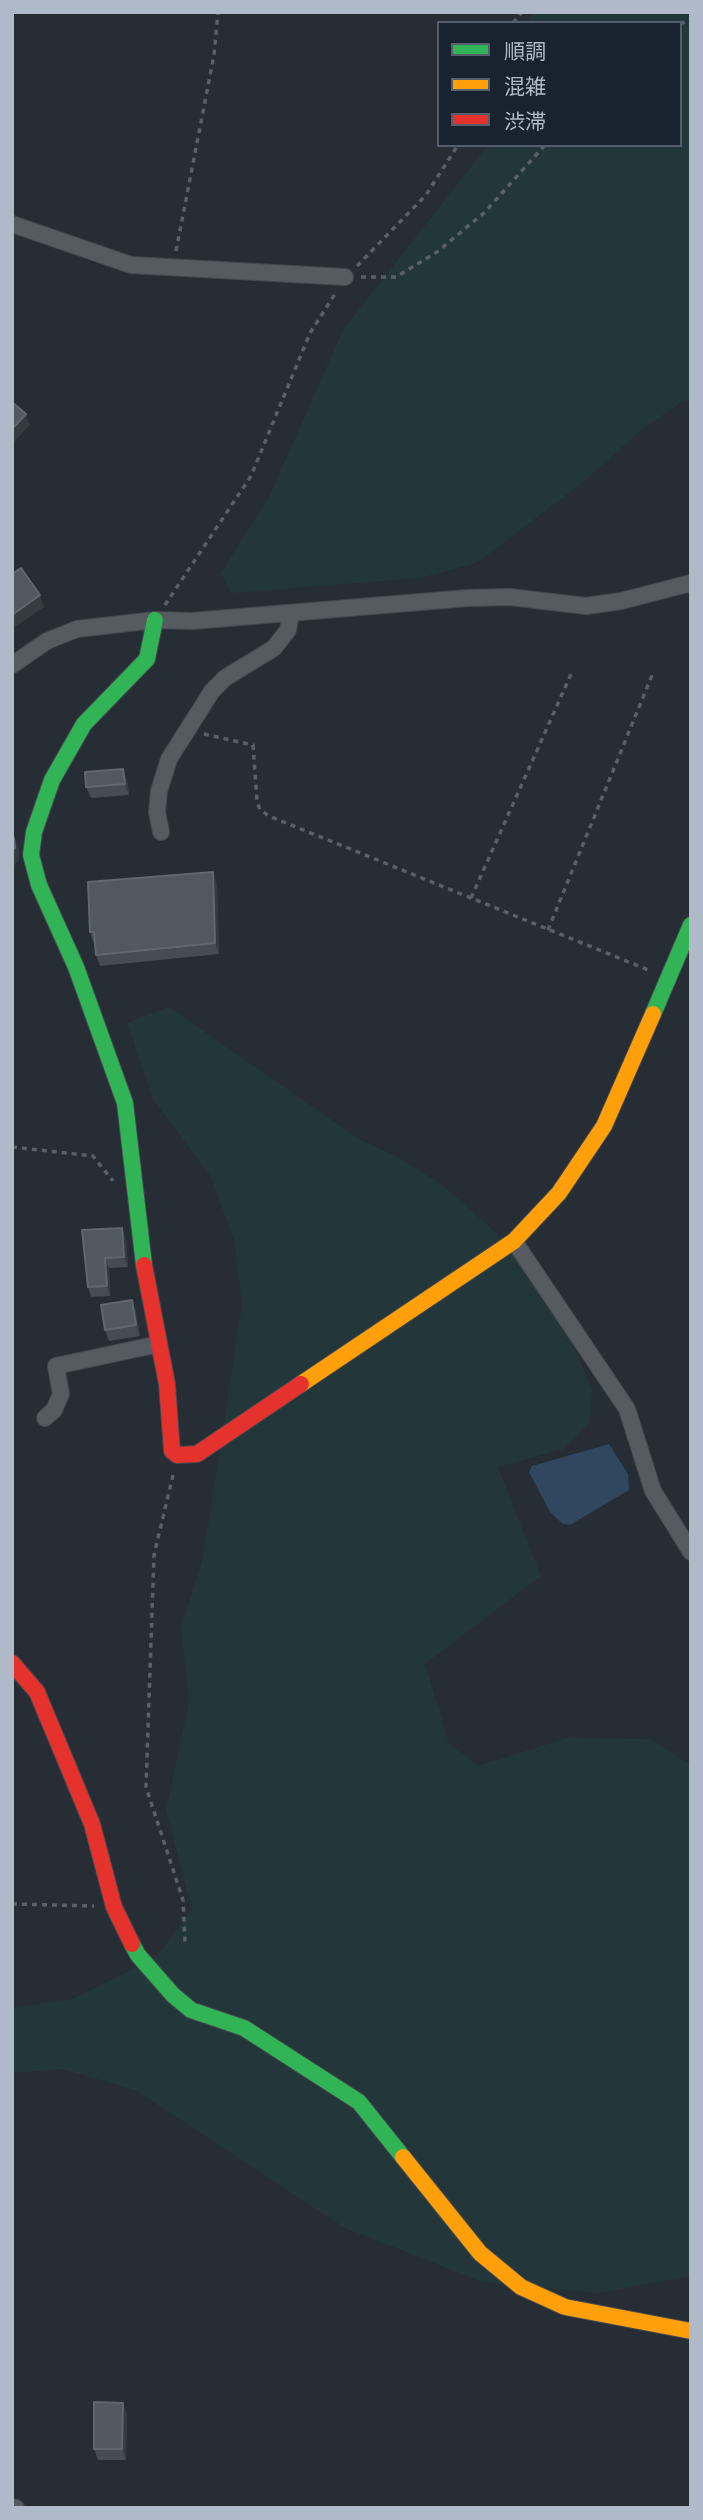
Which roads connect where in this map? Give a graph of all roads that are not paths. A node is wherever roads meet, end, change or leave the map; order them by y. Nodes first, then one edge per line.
1 (12, 224) edge
2 (345, 277) road end
3 (691, 583) edge
4 (291, 613) junction
5 (155, 620) junction
6 (12, 665) edge
7 (161, 832) dead end
8 (691, 925) edge
9 (514, 1241) junction
10 (159, 1344) junction
11 (45, 1418) dead end
12 (691, 1552) edge
13 (12, 1663) edge
14 (691, 2331) edge

1 - 2 street
3 - 4 street
4 - 5 street
4 - 7 street
5 - 6 street
5 - 10 street
8 - 9 street
9 - 10 street
9 - 12 street
10 - 11 street
13 - 14 street

